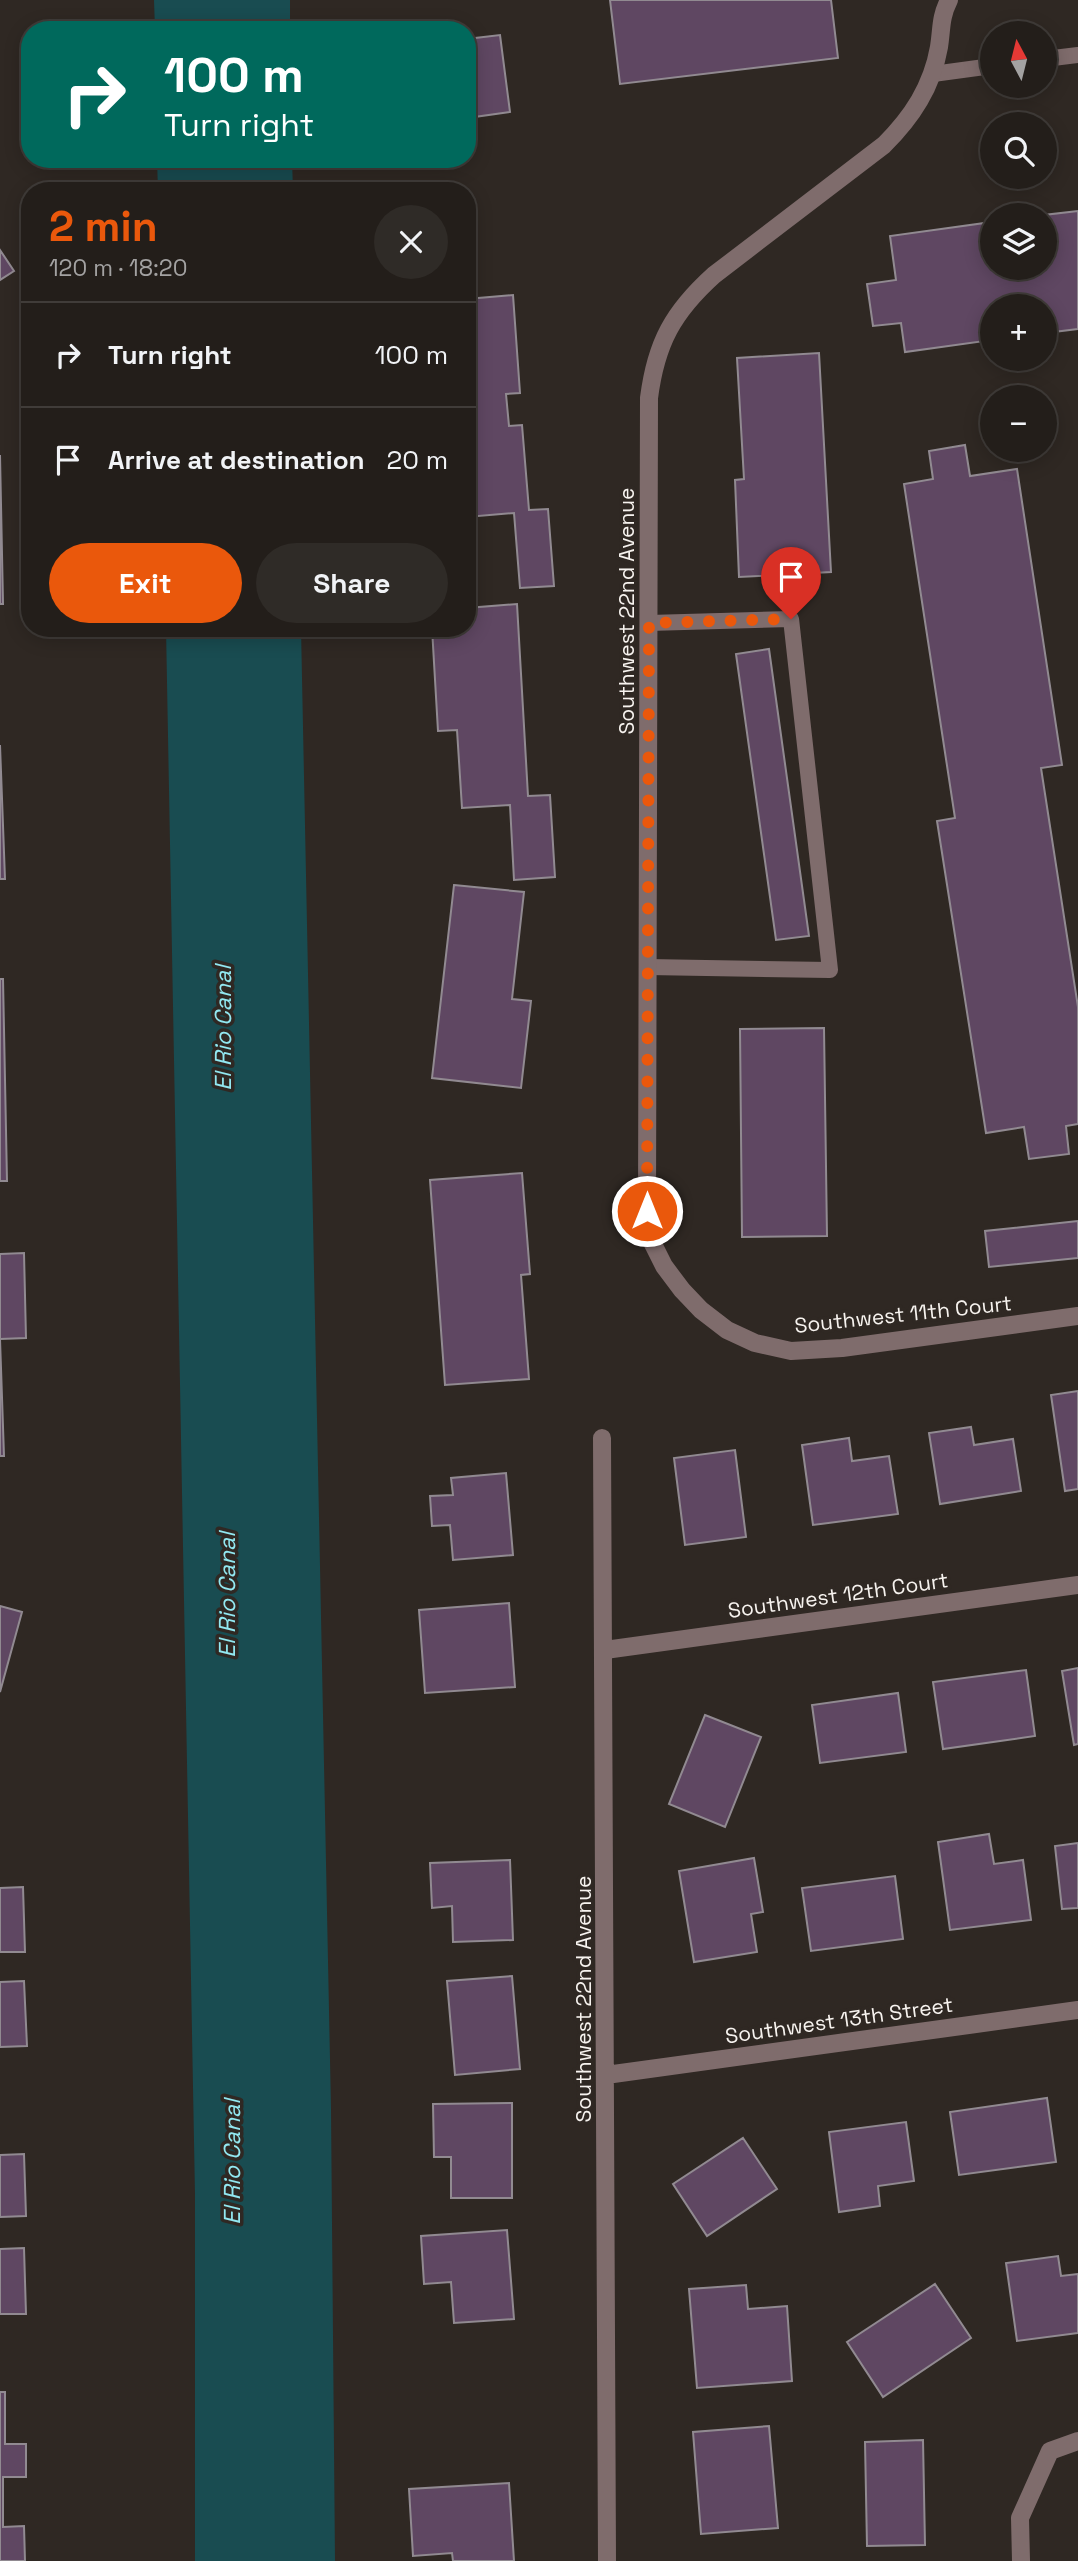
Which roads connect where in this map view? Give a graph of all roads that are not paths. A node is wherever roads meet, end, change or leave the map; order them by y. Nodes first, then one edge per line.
1 (949, 0) edge
2 (1078, 55) edge
3 (1057, 58) edge
4 (980, 68) edge
5 (933, 74) junction
6 (649, 623) junction
7 (648, 967) junction
8 (701, 1310) joint
9 (1078, 1316) edge
10 (602, 1438) dead end
11 (1078, 1585) edge
12 (605, 1650) junction
13 (1078, 2010) edge
14 (606, 2075) junction
15 (1078, 2441) edge
16 (607, 2561) edge
17 (1021, 2561) edge

1 - 5 street, Southwest 22nd Avenue
2 - 3 lane
4 - 5 lane
5 - 6 street, Southwest 22nd Avenue
6 - 7 street, Southwest 22nd Avenue
6 - 7 lane
7 - 8 street, Southwest 22nd Avenue
8 - 9 street, Southwest 11th Court
10 - 12 street, Southwest 22nd Avenue
11 - 12 street, Southwest 12th Court
12 - 14 street, Southwest 22nd Avenue
13 - 14 street, Southwest 13th Street
14 - 16 street, Southwest 22nd Avenue
15 - 17 street

